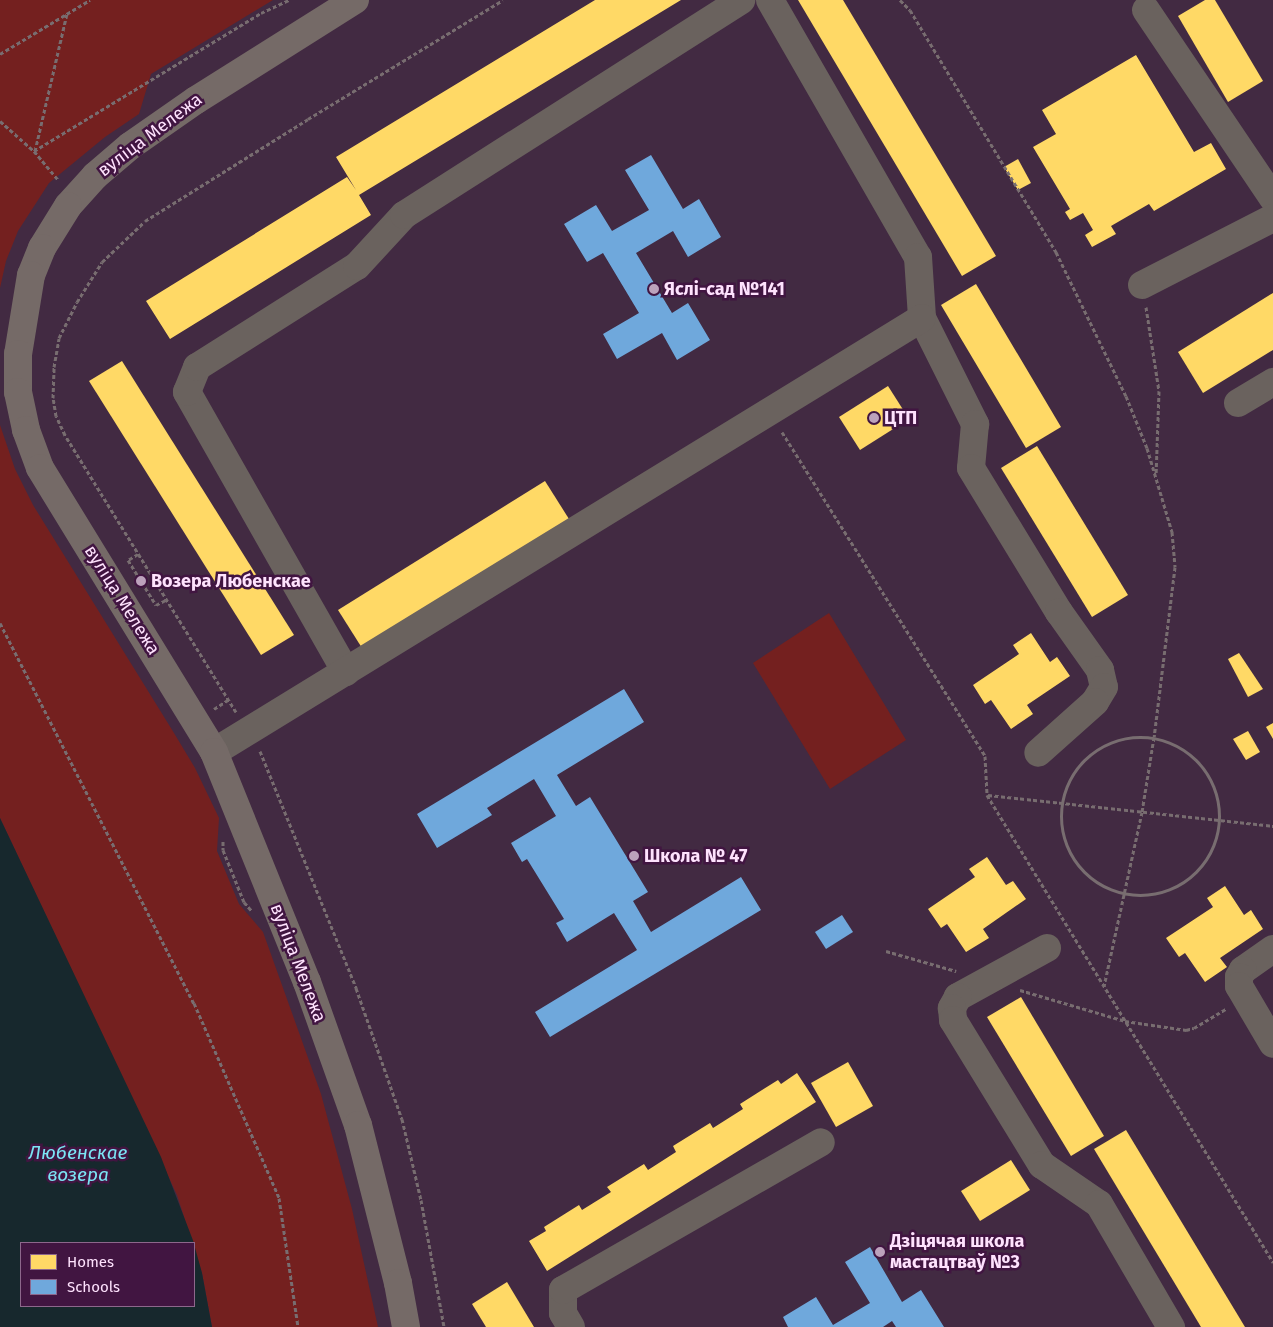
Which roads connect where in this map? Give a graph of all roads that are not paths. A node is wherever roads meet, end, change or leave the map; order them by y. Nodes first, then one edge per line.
1 (355, 0) edge
2 (741, 0) edge
3 (770, 0) edge
4 (1146, 10) dead end
5 (1273, 198) edge
6 (1273, 218) edge
7 (1142, 285) road end
8 (922, 318) junction
9 (1273, 382) edge
10 (1238, 403) dead end
11 (346, 672) junction
12 (214, 752) junction
13 (1038, 753) dead end
14 (1047, 948) dead end
15 (1273, 950) edge
16 (1273, 1044) edge
17 (821, 1142) dead end
18 (406, 1327) edge
19 (571, 1327) edge
20 (1171, 1327) edge

1 - 12 main road, вуліца Мележа
2 - 11 lane
3 - 8 lane
4 - 5 lane
6 - 7 lane
8 - 11 lane
8 - 13 lane
9 - 10 lane
11 - 12 lane
12 - 18 main road, вуліца Мележа
14 - 20 lane
15 - 16 lane
17 - 19 lane

